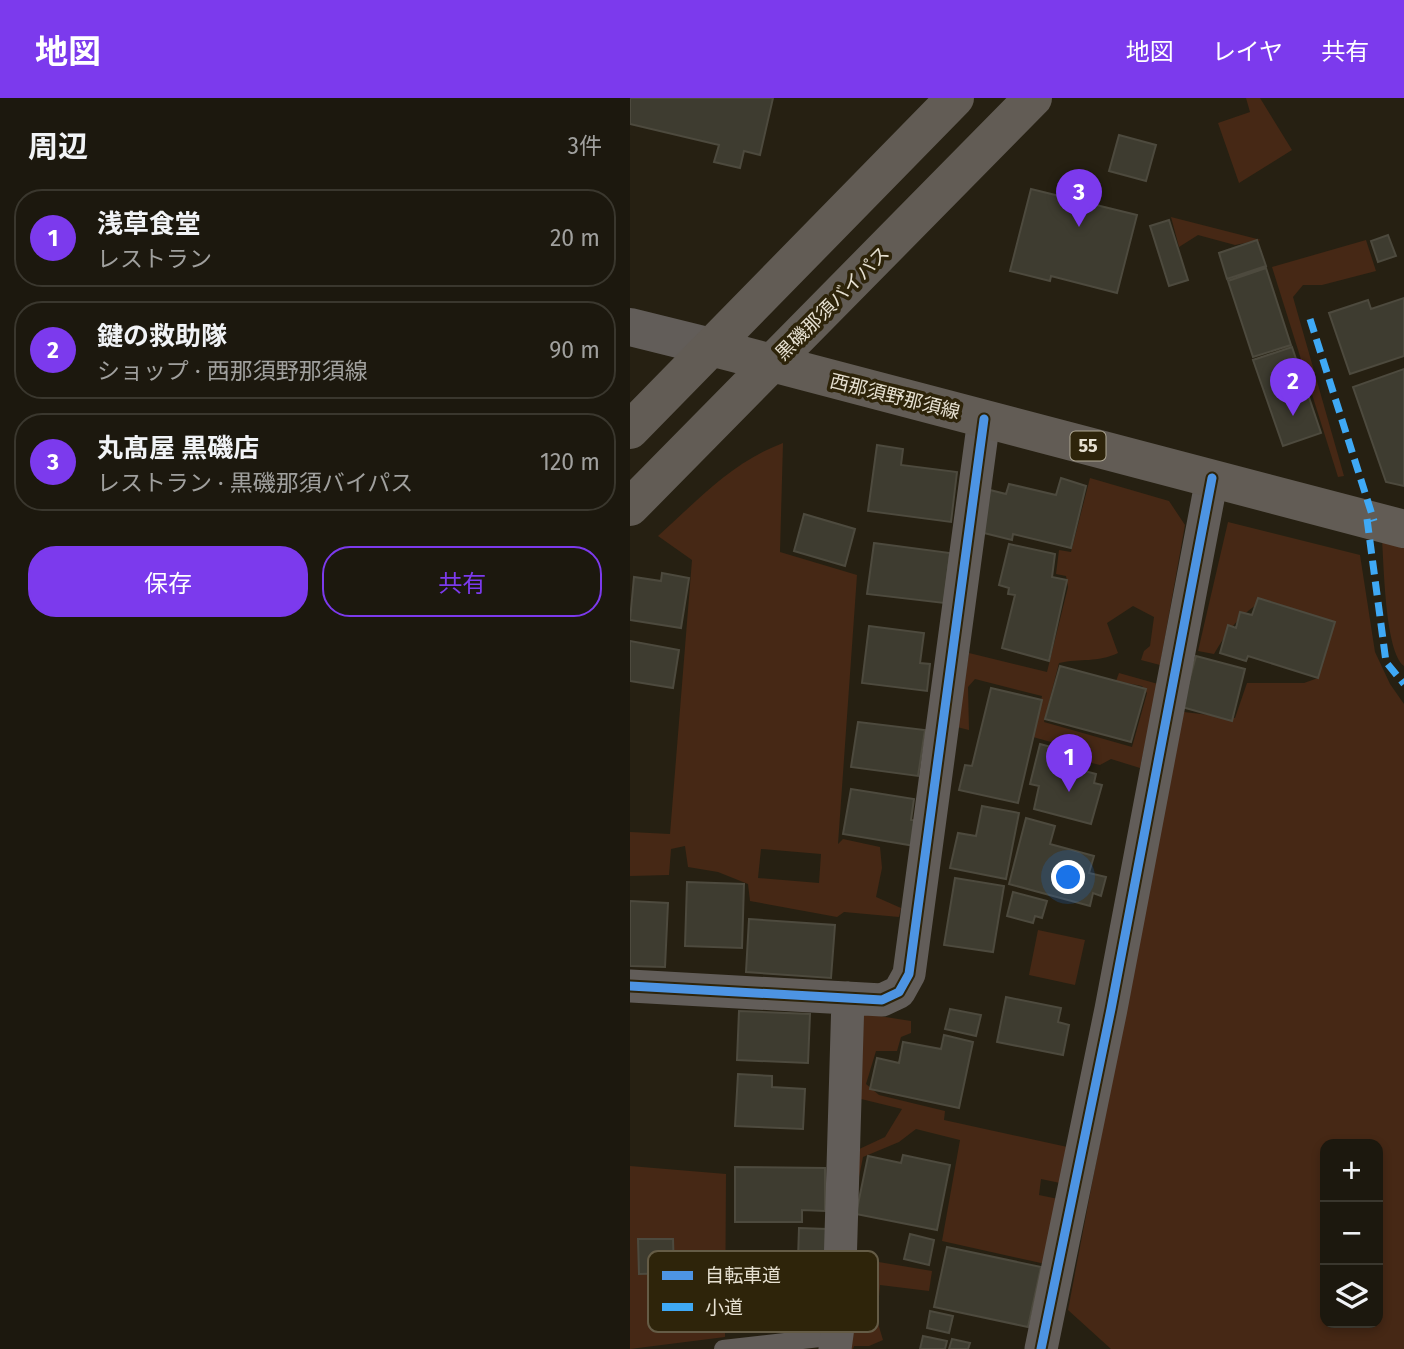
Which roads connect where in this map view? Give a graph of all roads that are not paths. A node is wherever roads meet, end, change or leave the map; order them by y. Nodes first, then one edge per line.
1 (955, 98) edge
2 (1033, 98) edge
3 (630, 327) edge
4 (711, 346) junction
5 (771, 364) junction
6 (984, 419) junction
7 (630, 430) edge
8 (1212, 478) junction
9 (630, 507) edge
10 (1404, 529) edge
11 (630, 986) edge
12 (848, 999) junction
13 (841, 1251) edge
14 (837, 1342) edge
15 (723, 1349) edge
16 (1041, 1349) edge

1 - 4 main road
2 - 5 main road, 黒磯那須バイパス
3 - 4 street
4 - 5 main road, 西那須野那須線 / 55
4 - 7 main road
5 - 6 main road, 西那須野那須線 / 55
5 - 9 main road, 黒磯那須バイパス
6 - 8 main road, 西那須野那須線 / 55
6 - 12 street
8 - 10 main road, 西那須野那須線 / 55
8 - 16 street
11 - 12 street
12 - 13 street
14 - 15 lane

